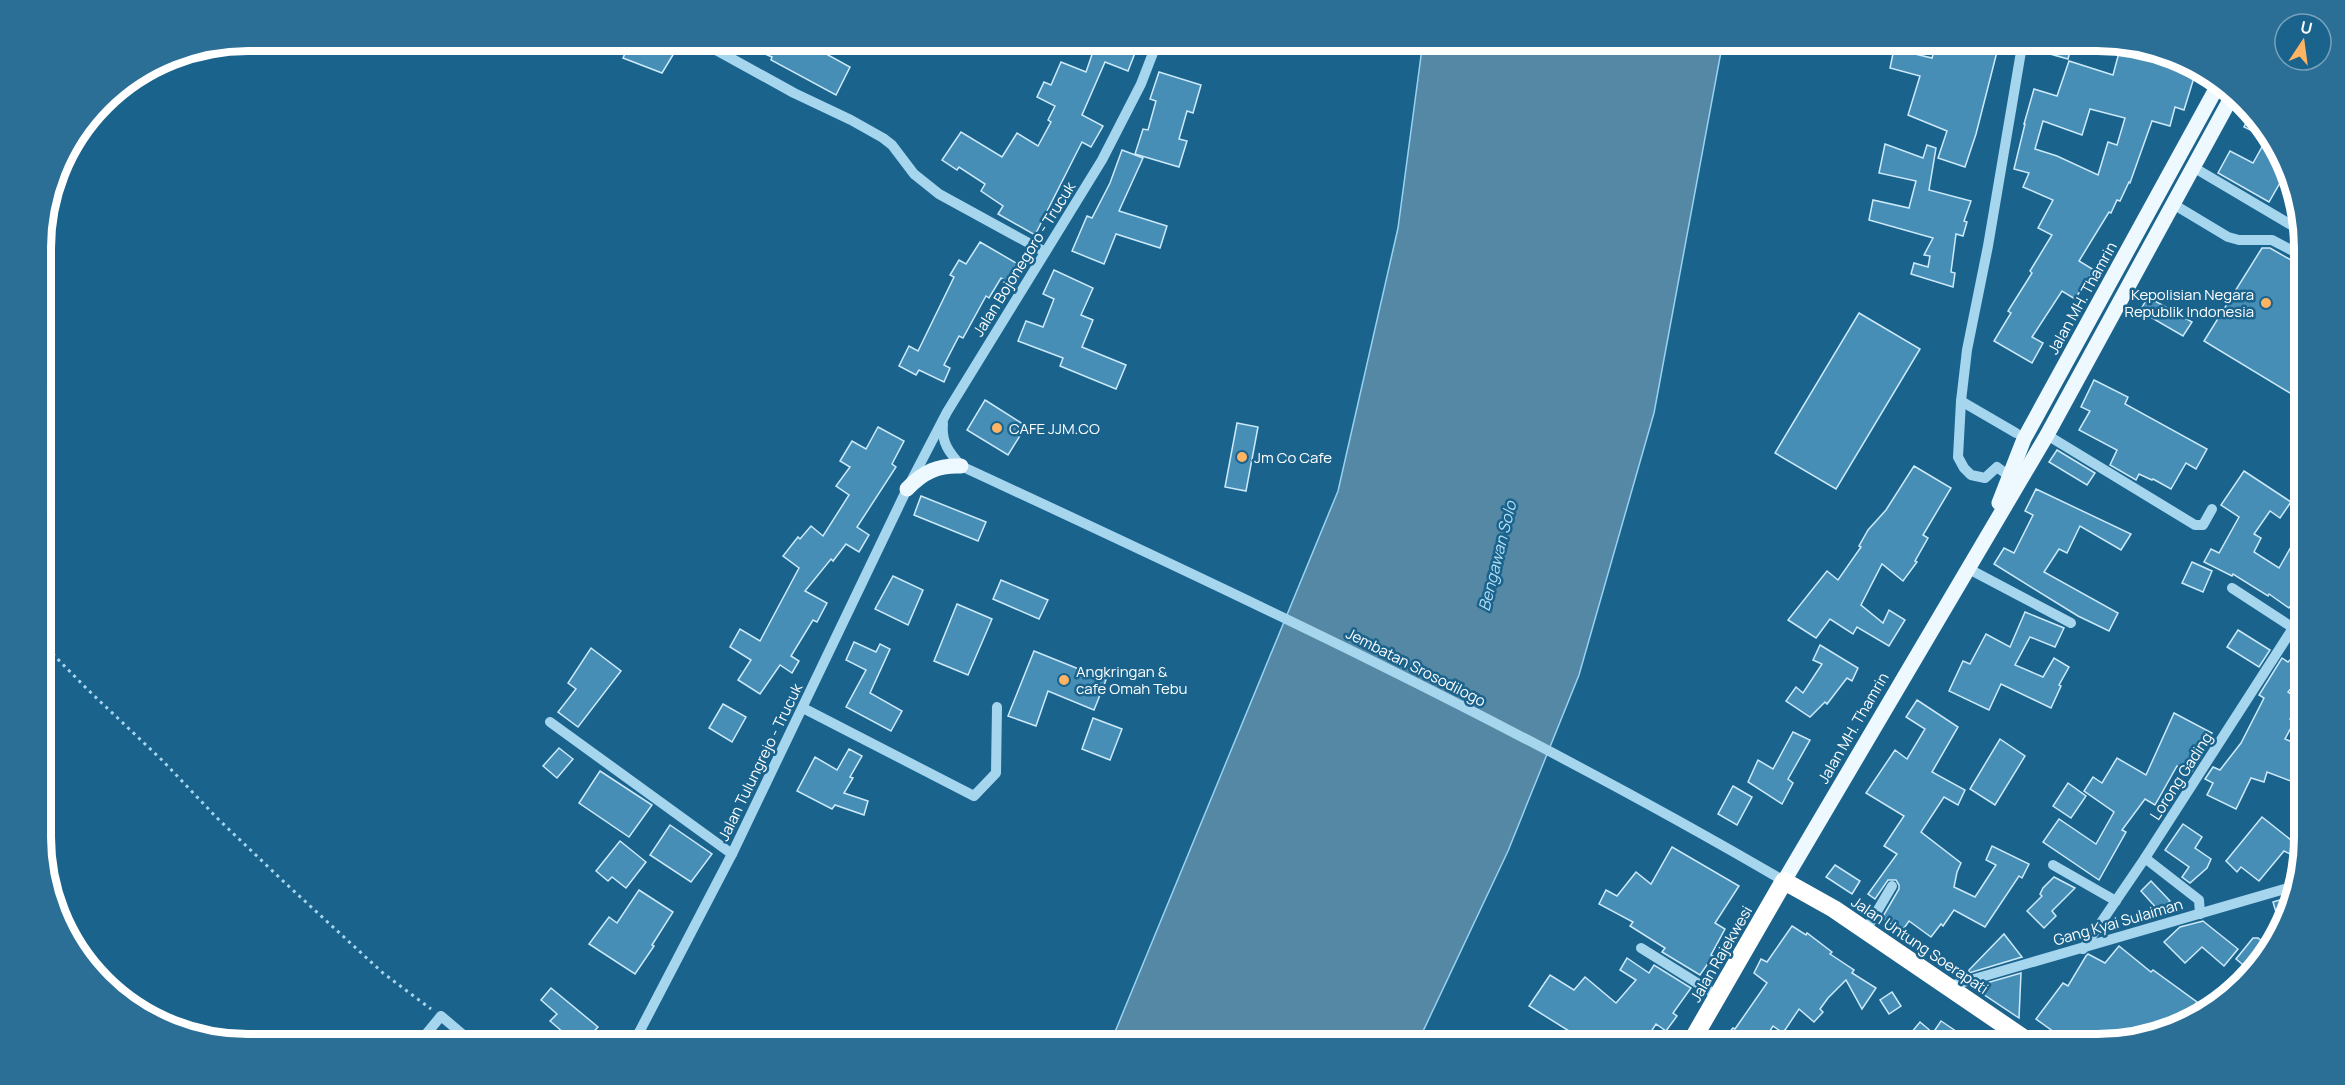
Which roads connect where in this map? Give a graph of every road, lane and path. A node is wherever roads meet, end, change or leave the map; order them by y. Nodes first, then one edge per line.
1 (718, 51) edge
2 (1154, 51) edge
3 (2021, 51) edge
4 (2215, 91) edge
5 (2229, 102) edge
6 (2193, 167) junction
7 (2160, 193) junction
8 (2174, 201) junction
9 (2292, 226) edge
10 (2294, 251) edge
11 (1045, 252) junction
12 (2116, 274) junction
13 (2130, 283) junction
14 (1961, 401) junction
15 (947, 412) junction
16 (2016, 433) dead end
17 (2047, 435) junction
18 (962, 466) junction
19 (2009, 476) junction
20 (907, 489) junction
21 (2212, 509) dead end
22 (1989, 531) junction
23 (1967, 568) junction
24 (2232, 588) dead end
25 (2071, 623) dead end
26 (2293, 628) joint
27 (51, 652) edge
28 (803, 708) junction
29 (997, 708) dead end
30 (550, 722) dead end
31 (732, 854) junction
32 (2145, 858) junction
33 (2053, 865) dead end
34 (1784, 881) junction
35 (1892, 886) dead end
36 (2287, 888) edge
37 (2116, 901) junction
38 (2200, 914) junction
39 (1866, 930) junction
40 (1641, 948) dead end
41 (2083, 948) junction
42 (1950, 986) junction
43 (1718, 996) junction
44 (441, 1016) junction
45 (426, 1034) edge
46 (462, 1034) edge
47 (638, 1034) edge
48 (1696, 1034) edge
49 (2018, 1034) edge

1 - 11 street
2 - 11 street, Jalan Bojonegoro - Trucuk
3 - 14 street
4 - 7 main road, Jalan MH. Thamrin
5 - 6 main road, Jalan MH. Thamrin
6 - 8 main road, Jalan MH. Thamrin
6 - 9 street
7 - 8 street
7 - 12 main road, Jalan MH. Thamrin
8 - 10 street
8 - 13 main road, Jalan MH. Thamrin
11 - 15 street, Jalan Bojonegoro - Trucuk
12 - 13 main road
12 - 19 main road, Jalan MH. Thamrin
13 - 17 main road, Jalan MH. Thamrin
14 - 16 street
14 - 19 street
15 - 18 street
15 - 20 street, Jalan Bojonegoro - Trucuk
17 - 21 street
17 - 22 main road, Jalan MH. Thamrin
18 - 20 main road
18 - 34 street, Jembatan Srosodilogo
19 - 22 main road, Jalan MH. Thamrin
20 - 28 street, Jalan Tulungrejo - Trucuk
22 - 23 main road, Jalan MH. Thamrin
23 - 25 street
23 - 34 main road, Jalan MH. Thamrin
24 - 26 street
26 - 32 street, Lorong Gading
27 - 44 path
28 - 29 street
28 - 31 street, Jalan Tulungrejo - Trucuk
30 - 31 street
31 - 47 street, Jalan Tulungrejo - Trucuk
32 - 37 street, Lorong Gading
32 - 38 street
33 - 37 street
34 - 39 highway, Jalan Untung Soerapati
34 - 43 highway, Jalan Rajekwesi
35 - 39 street
36 - 38 street, Gang Kyai Sulaiman
37 - 41 street, Lorong Gading
38 - 41 street, Gang Kyai Sulaiman
39 - 42 highway, Jalan Untung Soerapati
40 - 43 street
41 - 42 street, Gang Kyai Sulaiman
42 - 49 highway, Jalan Untung Soerapati
43 - 48 highway, Jalan Rajekwesi
44 - 45 street
44 - 46 street

